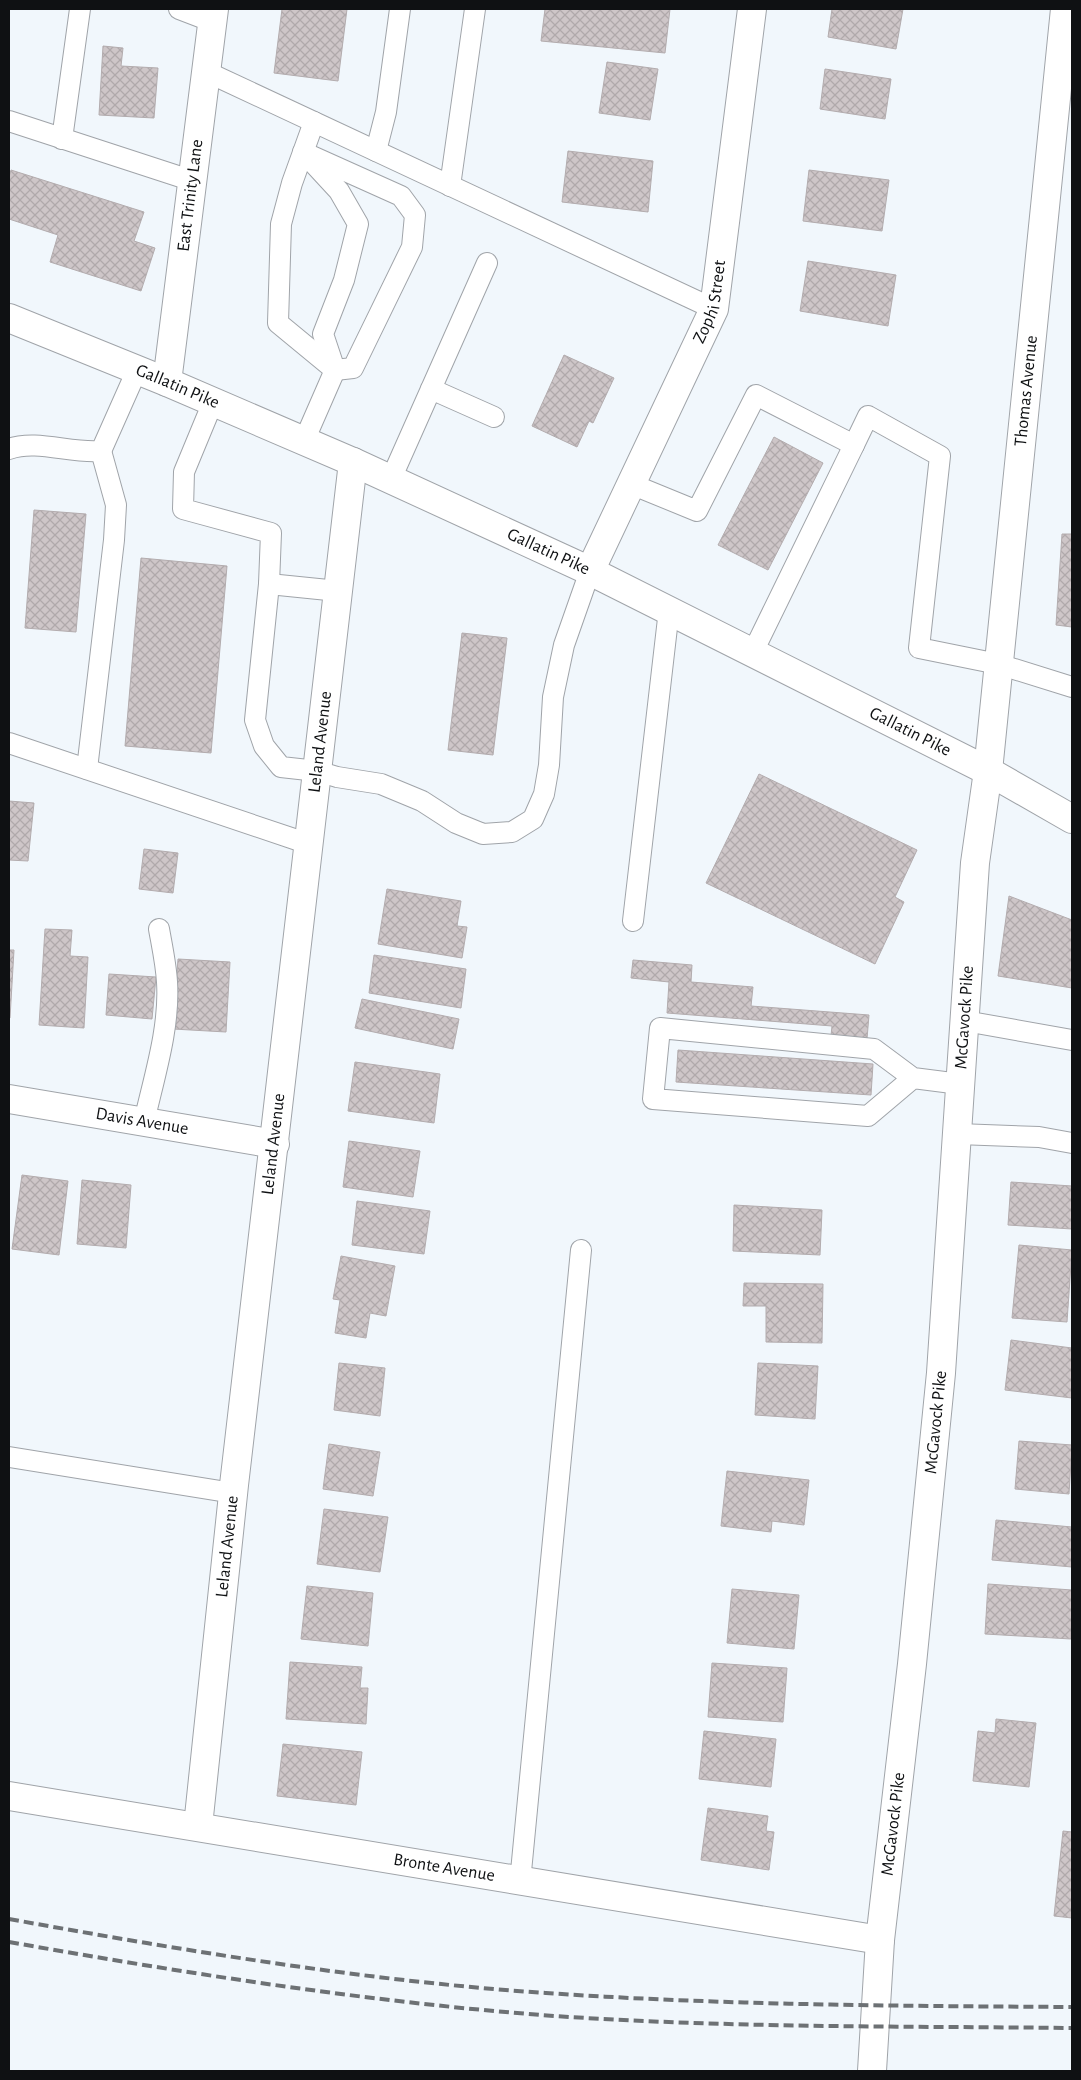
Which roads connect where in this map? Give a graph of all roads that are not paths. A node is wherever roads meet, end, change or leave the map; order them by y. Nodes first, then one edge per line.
1 (80, 9) edge
2 (179, 9) edge
3 (400, 9) edge
4 (475, 9) edge
5 (752, 9) edge
6 (1065, 9) edge
7 (213, 16) edge
8 (207, 72) junction
9 (9, 121) edge
10 (314, 122) junction
11 (62, 139) junction
12 (376, 151) junction
13 (303, 152) junction
14 (193, 181) junction
15 (450, 186) junction
16 (487, 263) dead end
17 (714, 309) junction
18 (9, 318) edge
19 (137, 370) junction
20 (335, 370) junction
21 (168, 382) junction
22 (431, 389) junction
23 (213, 402) junction
24 (494, 417) dead end
25 (304, 441) junction
26 (854, 445) junction
27 (9, 449) edge
28 (100, 451) junction
29 (353, 462) junction
30 (391, 479) junction
31 (631, 484) junction
32 (590, 571) junction
33 (269, 584) junction
34 (338, 591) junction
35 (668, 610) junction
36 (753, 652) junction
37 (998, 664) junction
38 (1072, 687) edge
39 (9, 743) edge
40 (87, 768) junction
41 (318, 771) junction
42 (988, 771) junction
43 (1072, 819) edge
44 (309, 844) junction
45 (633, 921) dead end
46 (159, 929) dead end
47 (965, 1021) junction
48 (1072, 1040) edge
49 (913, 1078) junction
50 (960, 1084) junction
51 (9, 1099) edge
52 (144, 1122) junction
53 (958, 1134) junction
54 (1072, 1143) edge
55 (274, 1144) junction
56 (580, 1250) dead end
57 (9, 1457) edge
58 (234, 1493) junction
59 (9, 1796) edge
60 (198, 1826) junction
61 (520, 1882) junction
62 (880, 1940) junction
63 (872, 2071) edge

1 - 11 lane
2 - 7 lane
3 - 12 lane
4 - 15 lane
5 - 17 street, Zophi Street
6 - 37 street, Thomas Avenue
7 - 8 street, East Trinity Lane
8 - 10 lane
8 - 14 street, East Trinity Lane
9 - 11 lane
10 - 12 lane
10 - 13 lane
11 - 14 lane
12 - 15 lane
13 - 20 lane
13 - 20 lane
13 - 20 lane
14 - 21 street, East Trinity Lane
15 - 17 lane
16 - 22 lane
17 - 31 street, Zophi Street
18 - 19 street, Gallatin Pike
19 - 21 street, Gallatin Pike
19 - 28 lane
20 - 25 lane
21 - 23 street, Gallatin Pike
22 - 24 lane
22 - 30 lane
23 - 25 street, Gallatin Pike
23 - 33 lane
25 - 29 street, Gallatin Pike
26 - 31 lane
26 - 36 lane
26 - 37 lane
27 - 28 lane
28 - 40 lane
29 - 30 street, Gallatin Pike
29 - 34 street, Leland Avenue
30 - 32 street, Gallatin Pike
31 - 32 street, Zophi Street
32 - 35 street, Gallatin Pike
32 - 41 lane
33 - 34 lane
33 - 41 lane
34 - 41 street, Leland Avenue
35 - 36 street, Gallatin Pike
35 - 45 lane
36 - 42 street, Gallatin Pike
37 - 38 lane
37 - 42 street, Thomas Avenue
39 - 40 lane
40 - 44 lane
41 - 44 street, Leland Avenue
42 - 43 street, Gallatin Pike
42 - 47 street, McGavock Pike
44 - 55 street, Leland Avenue
46 - 52 lane
47 - 48 lane
47 - 50 street, McGavock Pike
49 - 49 lane
49 - 50 lane
50 - 53 street, McGavock Pike
51 - 52 street, Davis Avenue
52 - 55 street, Davis Avenue
53 - 54 lane
53 - 62 street, McGavock Pike
55 - 58 street, Leland Avenue
56 - 61 lane
57 - 58 lane
58 - 60 street, Leland Avenue
59 - 60 street, Bronte Avenue
60 - 61 street, Bronte Avenue
61 - 62 street, Bronte Avenue
62 - 63 street, McGavock Pike

